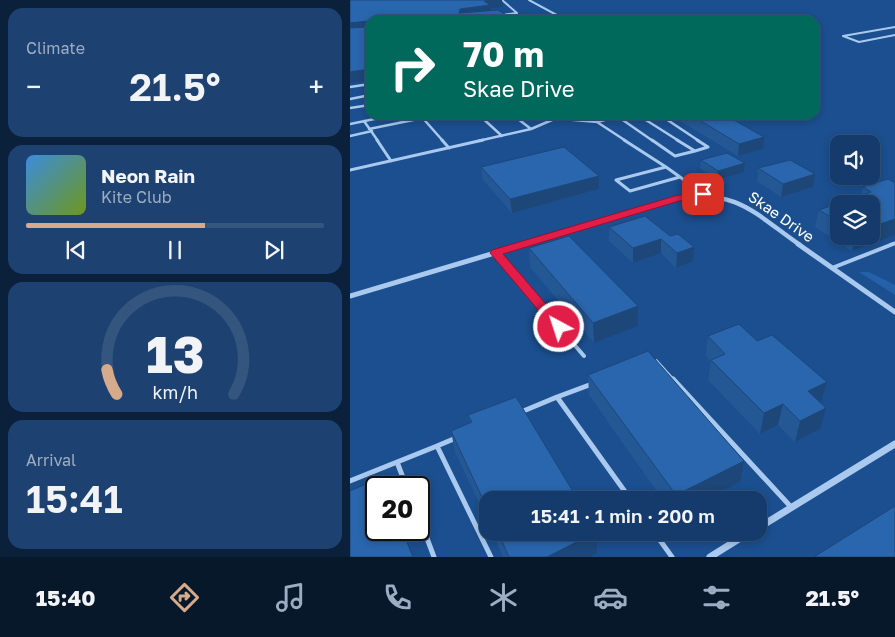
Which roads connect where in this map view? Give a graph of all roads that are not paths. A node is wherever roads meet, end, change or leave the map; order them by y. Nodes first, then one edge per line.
1 (502, 0) edge
2 (529, 0) edge
3 (516, 12) junction
4 (498, 15) edge
5 (515, 15) edge
6 (557, 15) edge
7 (895, 27) edge
8 (895, 35) edge
9 (365, 85) edge
10 (350, 87) edge
11 (365, 96) edge
12 (350, 99) edge
13 (365, 106) edge
14 (350, 108) edge
15 (369, 120) edge
16 (414, 120) edge
17 (425, 120) edge
18 (484, 120) edge
19 (519, 120) edge
20 (550, 120) edge
21 (584, 120) edge
22 (601, 120) edge
23 (623, 120) edge
24 (646, 120) edge
25 (668, 120) edge
26 (364, 121) junction
27 (597, 122) junction
28 (350, 124) edge
29 (531, 129) junction
30 (370, 130) junction
31 (350, 136) edge
32 (502, 136) junction
33 (449, 148) junction
34 (696, 151) junction
35 (391, 161) junction
36 (666, 167) junction
37 (350, 170) edge
38 (681, 177) junction
39 (703, 194) junction
40 (895, 243) edge
41 (496, 253) junction
42 (832, 268) junction
43 (350, 296) edge
44 (895, 312) edge
45 (584, 356) dead end
46 (646, 364) edge
47 (602, 380) edge
48 (556, 397) junction
49 (510, 416) edge
50 (464, 435) edge
51 (895, 444) edge
52 (437, 446) junction
53 (397, 462) junction
54 (402, 476) edge
55 (350, 481) edge
56 (624, 491) edge
57 (791, 507) junction
58 (767, 522) edge
59 (428, 541) edge
60 (660, 541) edge
61 (736, 541) edge
62 (434, 557) edge
63 (491, 557) edge
64 (672, 557) edge
65 (710, 557) edge

1 - 3 lane
2 - 6 lane
3 - 4 lane
3 - 5 lane
7 - 8 lane
9 - 10 lane
11 - 12 lane
13 - 14 lane
15 - 26 lane
16 - 30 lane
17 - 33 lane
18 - 32 lane
19 - 29 lane
20 - 29 lane
21 - 27 lane
22 - 27 lane
23 - 34 lane
24 - 34 lane
25 - 34 lane
26 - 28 lane
26 - 30 lane
27 - 36 lane
29 - 32 lane
30 - 31 lane
30 - 35 lane
32 - 33 lane
33 - 35 lane
35 - 37 lane
36 - 38 lane
36 - 38 lane
38 - 39 lane
39 - 41 street, Skae Drive
39 - 42 street, Skae Drive
40 - 42 lane
41 - 43 street, Skae Drive
41 - 45 lane
42 - 44 street, Skae Drive
46 - 57 lane
47 - 48 lane
48 - 49 lane
48 - 56 lane
50 - 52 lane
51 - 57 street
52 - 53 lane
52 - 63 lane
53 - 54 lane
53 - 55 lane
57 - 58 street
59 - 62 lane
60 - 64 lane
61 - 65 street

